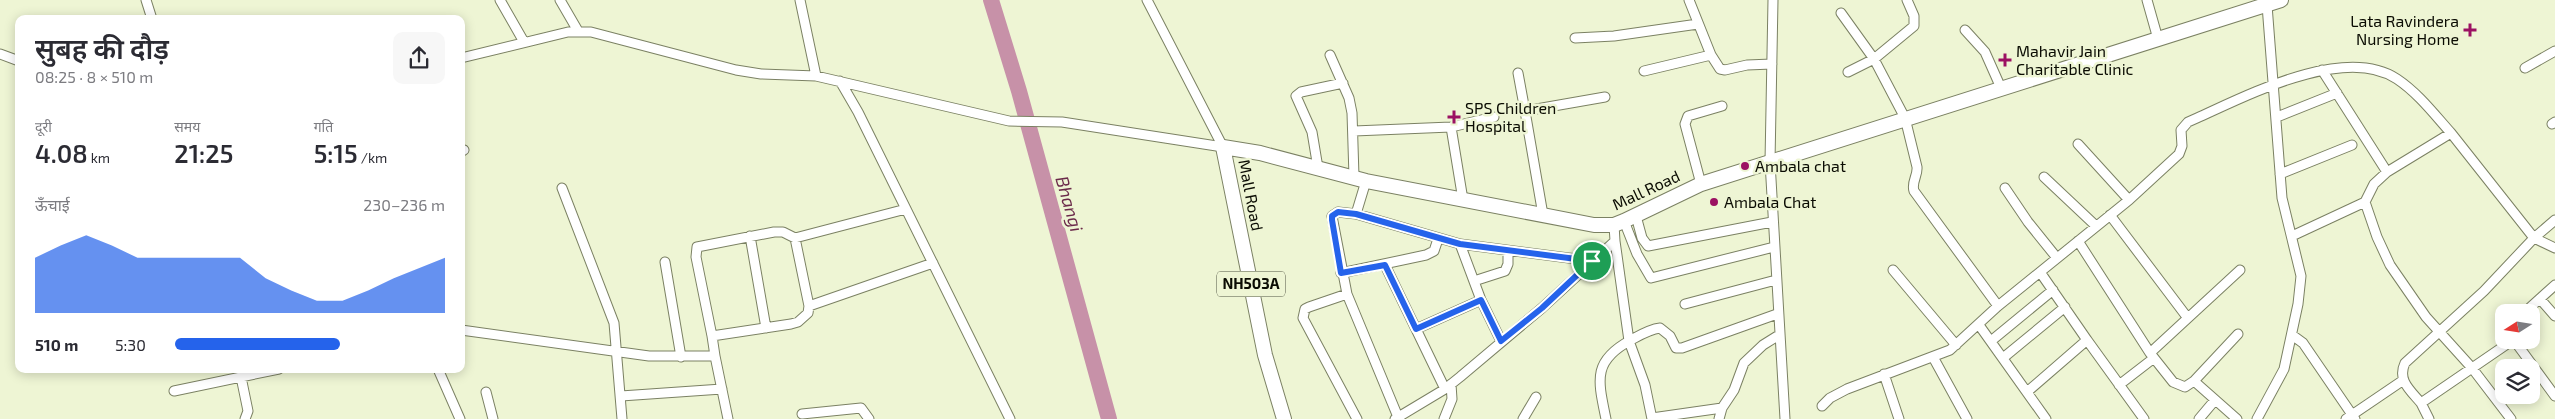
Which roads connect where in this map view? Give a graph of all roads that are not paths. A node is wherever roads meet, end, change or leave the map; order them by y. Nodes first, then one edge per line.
1 (146, 0) edge
2 (500, 0) edge
3 (560, 0) edge
4 (800, 0) edge
5 (1147, 0) edge
6 (1689, 0) edge
7 (1773, 0) edge
8 (1907, 0) edge
9 (2147, 0) edge
10 (2281, 0) edge
11 (2267, 5) junction
12 (1841, 13) dead end
13 (151, 15) edge
14 (1698, 24) junction
15 (1965, 30) dead end
16 (578, 32) junction
17 (1575, 38) dead end
18 (2158, 39) junction
19 (524, 42) junction
20 (2555, 51) edge
21 (0, 54) edge
22 (1330, 55) dead end
23 (1711, 55) junction
24 (465, 57) edge
25 (1874, 59) junction
26 (15, 60) edge
27 (1772, 64) junction
28 (2525, 68) dead end
29 (2322, 70) junction
30 (1644, 71) dead end
31 (1848, 72) dead end
32 (1518, 73) dead end
33 (816, 76) junction
34 (840, 81) junction
35 (1343, 83) junction
36 (2273, 85) junction
37 (2001, 88) junction
38 (2337, 93) junction
39 (1605, 97) dead end
40 (1722, 106) dead end
41 (1525, 111) junction
42 (1494, 117) dead end
43 (2277, 117) junction
44 (1905, 118) junction
45 (1451, 126) junction
46 (1354, 131) junction
47 (2451, 133) junction
48 (2078, 144) dead end
49 (2352, 145) dead end
50 (1223, 147) junction
51 (1770, 162) junction
52 (1318, 168) junction
53 (2387, 172) junction
54 (2280, 174) junction
55 (2044, 177) dead end
56 (1360, 179) junction
57 (1702, 184) junction
58 (562, 188) dead end
59 (2005, 188) dead end
60 (1463, 200) junction
61 (2129, 200) junction
62 (2365, 202) junction
63 (906, 209) junction
64 (1356, 214) junction
65 (1542, 215) junction
66 (2110, 215) junction
67 (1625, 221) junction
68 (1772, 222) junction
69 (2554, 224) edge
70 (2096, 226) junction
71 (750, 236) junction
72 (2292, 236) junction
73 (795, 238) junction
74 (2534, 238) junction
75 (1438, 239) junction
76 (1615, 241) junction
77 (2078, 241) junction
78 (1460, 244) junction
79 (1774, 247) junction
80 (2555, 248) edge
81 (1508, 251) junction
82 (2057, 258) junction
83 (1592, 261) junction
84 (665, 262) dead end
85 (933, 263) junction
86 (1385, 265) junction
87 (1893, 270) dead end
88 (2240, 270) dead end
89 (2040, 272) junction
90 (1341, 273) junction
91 (1776, 280) junction
92 (1474, 281) junction
93 (2555, 285) edge
94 (2053, 290) junction
95 (1346, 294) junction
96 (2540, 299) junction
97 (1481, 300) junction
98 (1685, 304) dead end
99 (2535, 304) edge
100 (809, 306) junction
101 (1998, 306) junction
102 (2065, 307) junction
103 (1777, 314) junction
104 (2555, 316) edge
105 (2187, 317) junction
106 (1979, 325) junction
107 (766, 328) junction
108 (1416, 329) junction
109 (465, 331) edge
110 (2440, 331) junction
111 (2238, 334) dead end
112 (2292, 335) junction
113 (712, 336) junction
114 (1779, 336) junction
115 (2087, 340) junction
116 (1501, 341) junction
117 (1629, 341) junction
118 (1991, 341) junction
119 (1956, 345) junction
120 (2500, 349) edge
121 (2520, 349) edge
122 (618, 352) junction
123 (715, 356) junction
124 (2152, 356) junction
125 (680, 357) junction
126 (1933, 358) junction
127 (2003, 358) junction
128 (2472, 368) junction
129 (260, 373) edge
130 (440, 373) edge
131 (1884, 374) junction
132 (241, 377) junction
133 (2194, 381) junction
134 (2402, 381) junction
135 (2119, 385) junction
136 (1448, 387) junction
137 (722, 389) junction
138 (174, 391) dead end
139 (486, 392) dead end
140 (2027, 392) junction
141 (621, 396) junction
142 (2555, 396) edge
143 (1536, 397) dead end
144 (2215, 400) junction
145 (2421, 403) junction
146 (1822, 406) dead end
147 (1722, 408) junction
148 (802, 414) dead end
149 (821, 416) edge
150 (1396, 418) edge
151 (1652, 418) edge
152 (2352, 418) edge
153 (245, 419) edge
154 (460, 419) edge
155 (493, 419) edge
156 (622, 419) edge
157 (728, 419) edge
158 (869, 419) edge
159 (1010, 419) edge
160 (1284, 419) edge
161 (1357, 419) edge
162 (1444, 419) edge
163 (1523, 419) edge
164 (1606, 419) edge
165 (1719, 419) edge
166 (1785, 419) edge
167 (1899, 419) edge
168 (1967, 419) edge
169 (2046, 419) edge
170 (2144, 419) edge
171 (2199, 419) edge
172 (2237, 419) edge
173 (2257, 419) edge
174 (2429, 419) edge
175 (2511, 419) edge

1 - 13 street
2 - 19 street
3 - 16 street
4 - 33 street
5 - 50 street
6 - 14 street
7 - 27 street
8 - 25 street
9 - 18 street
10 - 11 highway, Mall Road
11 - 18 highway, Mall Road
11 - 36 street
12 - 25 street
14 - 17 street
14 - 23 street
15 - 37 street
16 - 19 street
16 - 33 street
18 - 37 highway, Mall Road
19 - 24 street
20 - 28 street
21 - 26 street
22 - 35 street
23 - 27 street
23 - 30 street
25 - 31 street
25 - 44 street
27 - 51 street
29 - 36 street
29 - 38 street
29 - 47 street
32 - 41 street
33 - 34 street
34 - 50 street
34 - 63 street
35 - 46 street
35 - 52 street
36 - 43 street
36 - 61 street
37 - 44 highway, Mall Road
38 - 43 street
38 - 53 street
39 - 41 street
40 - 57 street
41 - 65 street
42 - 45 street
43 - 54 street
44 - 51 highway, Mall Road
44 - 101 street
45 - 46 street
45 - 60 street
46 - 56 street
47 - 53 street
47 - 74 street
48 - 61 street
49 - 54 street
50 - 52 highway, Mall Road
50 - 160 highway, Mall Road / NH503A
51 - 57 highway, Mall Road
51 - 68 street
52 - 56 highway, Mall Road
53 - 62 street
54 - 72 street
55 - 70 street
56 - 60 highway, Mall Road
56 - 64 street
57 - 67 highway, Mall Road
58 - 122 street
59 - 82 street
60 - 65 highway, Mall Road
61 - 66 street
62 - 72 street
62 - 110 street
63 - 73 street
63 - 85 street
64 - 75 street
64 - 90 street
65 - 67 highway, Mall Road
66 - 70 street
66 - 105 street
67 - 68 street
67 - 76 street
67 - 79 street
68 - 79 street
69 - 74 street
70 - 77 street
71 - 73 street
71 - 107 street
71 - 113 street
72 - 112 street
73 - 100 street
74 - 80 street
74 - 110 street
75 - 78 street
75 - 86 street
76 - 83 street
76 - 117 street
77 - 82 street
77 - 124 street
78 - 81 street
78 - 92 street
79 - 91 street
81 - 83 street
81 - 92 street
82 - 89 street
83 - 116 street
84 - 125 street
85 - 100 street
85 - 159 street
86 - 90 street
86 - 108 street
87 - 119 street
88 - 105 street
89 - 94 street
89 - 101 street
90 - 95 street
91 - 98 street
91 - 103 street
92 - 97 street
93 - 96 street
94 - 102 street
94 - 118 street
95 - 150 street
95 - 161 street
96 - 99 street
96 - 104 street
97 - 108 street
97 - 116 street
100 - 107 street
101 - 106 street
102 - 115 street
102 - 127 street
103 - 114 street
103 - 117 street
105 - 124 street
106 - 118 street
106 - 119 street
107 - 113 street
108 - 136 street
109 - 122 street
110 - 128 street
110 - 134 street
111 - 133 street
112 - 152 street
112 - 173 street
113 - 123 street
114 - 147 street
114 - 166 street
115 - 135 street
115 - 140 street
116 - 136 street
117 - 151 street
117 - 164 street
118 - 127 street
119 - 126 street
120 - 128 street
121 - 142 street
122 - 125 street
122 - 141 street
123 - 125 street
123 - 137 street
124 - 133 street
124 - 135 street
126 - 131 street
126 - 168 street
127 - 140 street
128 - 145 street
128 - 175 street
129 - 132 street
130 - 154 street
131 - 146 street
131 - 167 street
132 - 138 street
132 - 153 street
133 - 144 street
134 - 145 street
134 - 152 street
135 - 170 street
136 - 150 street
136 - 162 street
137 - 141 street
137 - 157 street
139 - 155 street
140 - 169 street
141 - 156 street
143 - 163 street
144 - 171 street
144 - 172 street
145 - 174 street
147 - 151 street
147 - 165 street
148 - 149 street
149 - 158 street

